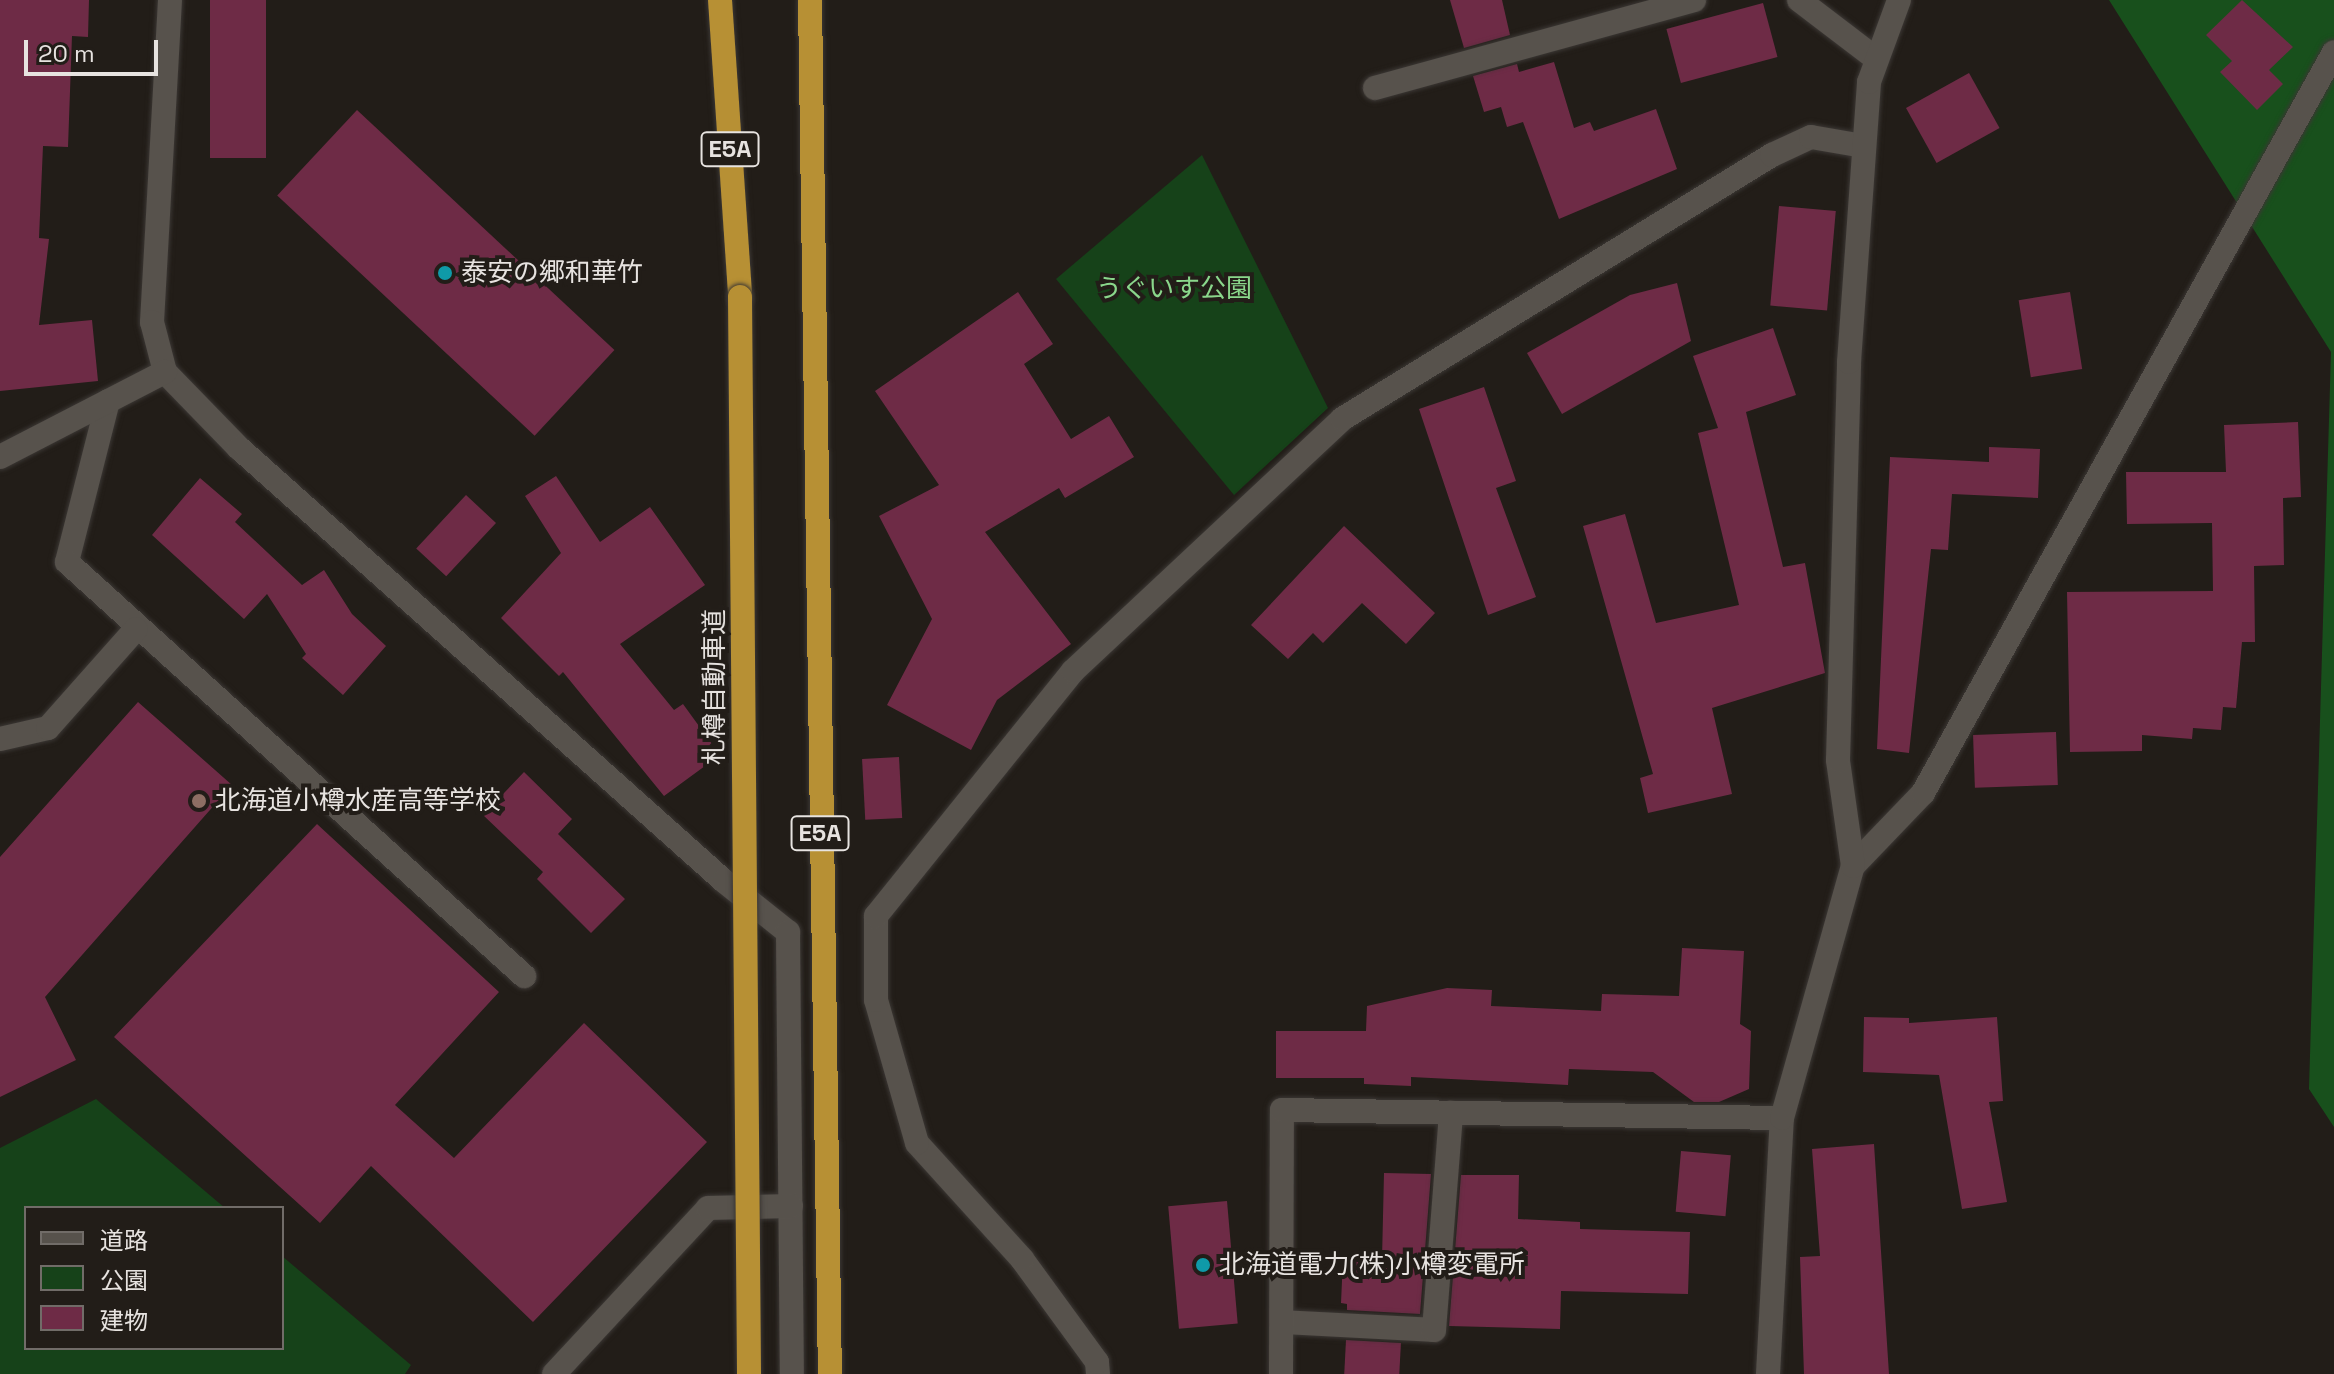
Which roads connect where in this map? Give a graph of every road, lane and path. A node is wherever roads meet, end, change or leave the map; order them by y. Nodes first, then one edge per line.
1 (170, 0) edge
2 (720, 0) edge
3 (810, 0) edge
4 (1694, 0) edge
5 (1799, 0) edge
6 (1899, 0) edge
7 (2334, 52) edge
8 (1875, 58) junction
9 (1375, 88) dead end
10 (1863, 146) junction
11 (165, 372) junction
12 (108, 401) junction
13 (0, 457) edge
14 (136, 629) junction
15 (0, 739) edge
16 (1853, 866) junction
17 (524, 976) dead end
18 (1451, 1113) junction
19 (1782, 1118) junction
20 (791, 1206) junction
21 (1282, 1322) junction
22 (554, 1374) edge
23 (749, 1374) edge
24 (792, 1374) edge
25 (830, 1374) edge
26 (1098, 1374) edge
27 (1281, 1374) edge
28 (1768, 1374) edge

1 - 11 street
2 - 23 highway, 札樽自動車道 / E5A, bridge
3 - 25 highway, E5A
4 - 9 street
5 - 8 street
6 - 8 street
7 - 16 street
8 - 10 street
10 - 16 street
10 - 26 street
11 - 12 street
11 - 20 street
12 - 13 street
12 - 14 street
14 - 15 street
14 - 17 street
16 - 19 street
18 - 19 street
18 - 21 street
18 - 21 street
19 - 28 street
20 - 22 street
20 - 24 street
21 - 27 street

